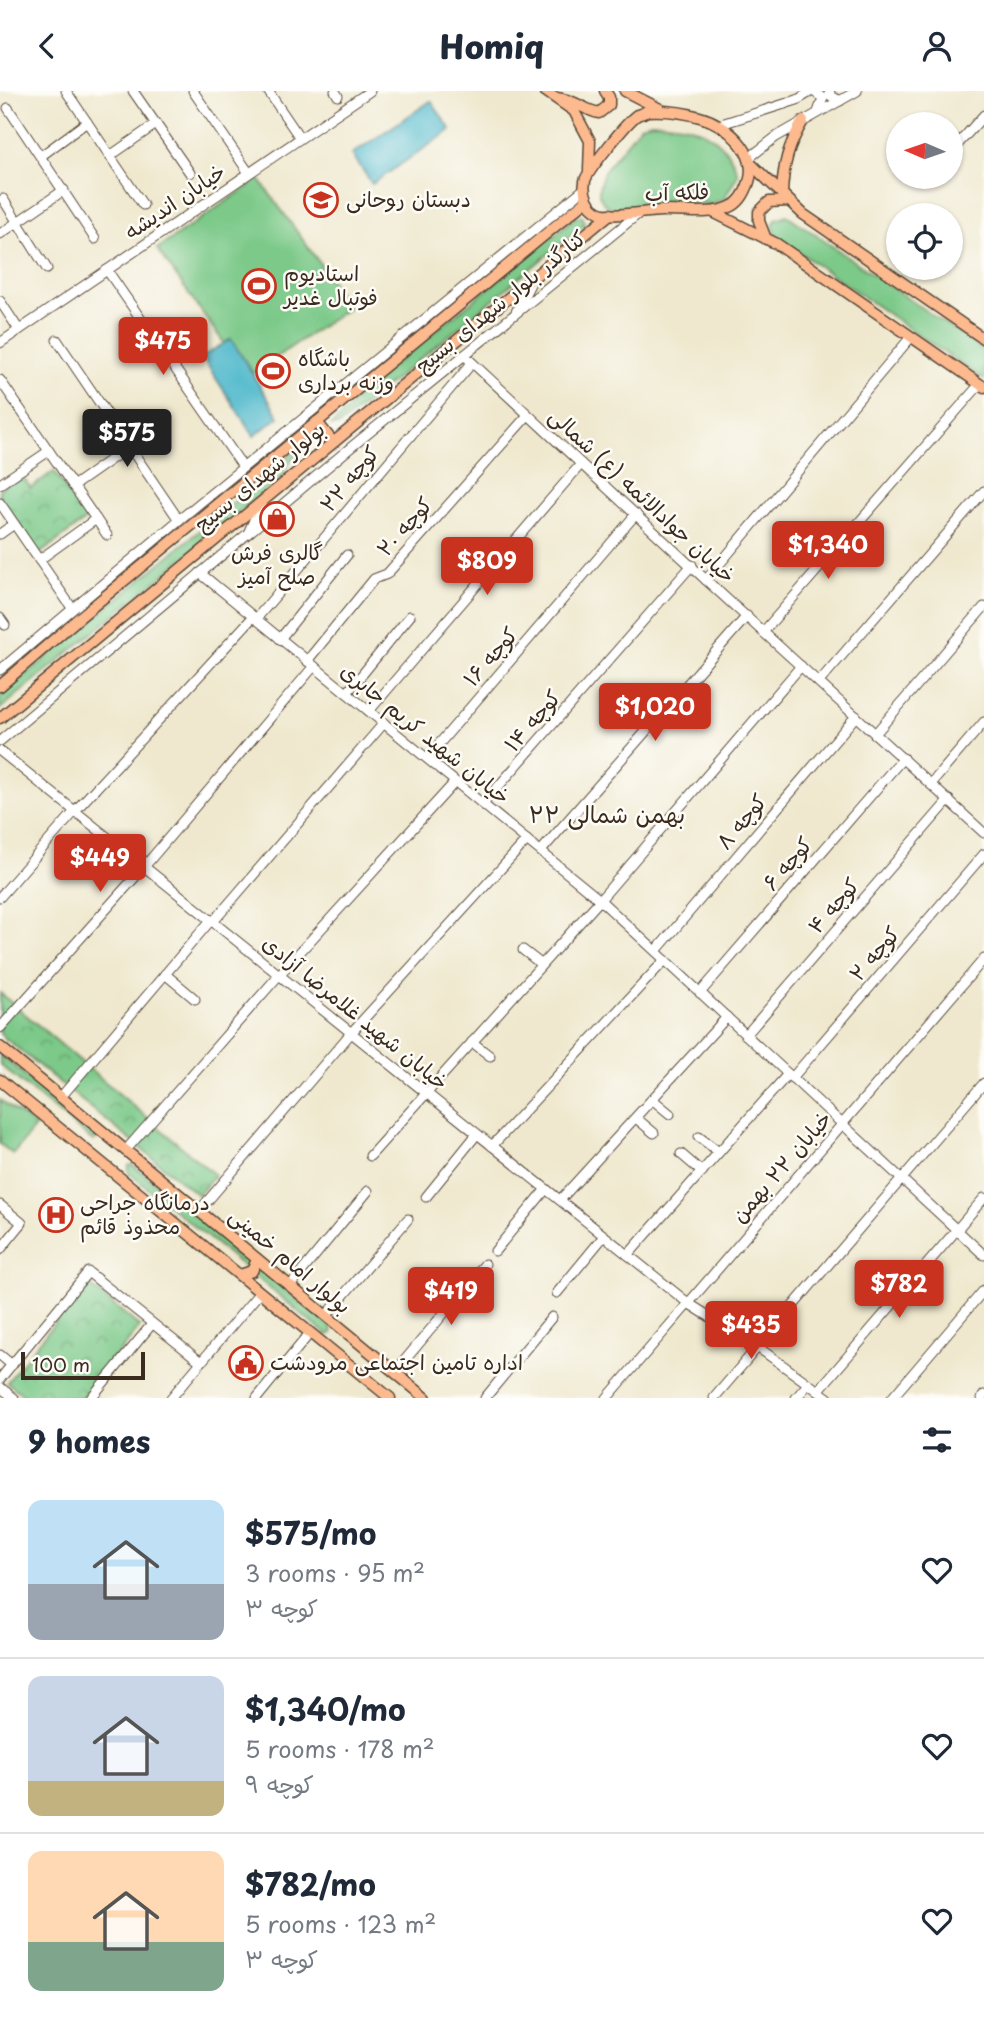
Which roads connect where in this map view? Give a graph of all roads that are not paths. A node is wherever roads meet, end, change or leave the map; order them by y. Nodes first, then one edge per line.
1 (66, 91) edge
2 (193, 91) edge
3 (268, 91) edge
4 (370, 91) edge
5 (605, 91) edge
6 (625, 91) edge
7 (786, 91) edge
8 (812, 91) edge
9 (829, 91) edge
10 (857, 91) edge
11 (550, 94) edge
12 (136, 95) edge
13 (840, 101) junction
14 (792, 102) junction
15 (8, 109) dead end
16 (663, 111) junction
17 (818, 112) junction
18 (984, 115) edge
19 (803, 121) junction
20 (87, 122) junction
21 (156, 124) junction
22 (718, 125) junction
23 (300, 138) junction
24 (963, 138) edge
25 (41, 156) junction
26 (110, 156) junction
27 (749, 161) junction
28 (589, 170) junction
29 (190, 173) dead end
30 (249, 173) junction
31 (64, 190) junction
32 (585, 194) junction
33 (785, 197) junction
34 (3, 199) dead end
35 (143, 205) dead end
36 (713, 212) junction
37 (638, 213) junction
38 (610, 214) junction
39 (18, 222) junction
40 (0, 234) edge
41 (95, 239) dead end
42 (766, 239) junction
43 (510, 263) junction
44 (47, 269) dead end
45 (107, 269) junction
46 (485, 270) junction
47 (531, 282) junction
48 (0, 302) edge
49 (515, 313) junction
50 (19, 330) junction
51 (911, 337) junction
52 (984, 339) edge
53 (57, 340) dead end
54 (0, 343) edge
55 (464, 355) junction
56 (472, 363) junction
57 (0, 380) edge
58 (982, 386) edge
59 (407, 402) junction
60 (377, 405) junction
61 (528, 415) junction
62 (317, 422) junction
63 (333, 442) junction
64 (130, 446) junction
65 (49, 451) junction
66 (582, 464) junction
67 (243, 467) junction
68 (0, 484) edge
69 (73, 486) junction
70 (984, 491) edge
71 (264, 499) junction
72 (0, 503) edge
73 (636, 514) junction
74 (96, 519) junction
75 (179, 520) junction
76 (15, 524) junction
77 (249, 533) junction
78 (0, 534) edge
79 (107, 535) dead end
80 (347, 555) dead end
81 (38, 560) junction
82 (125, 564) junction
83 (692, 565) junction
84 (200, 573) junction
85 (706, 580) junction
86 (106, 595) junction
87 (132, 607) junction
88 (984, 607) edge
89 (72, 608) junction
90 (159, 608) junction
91 (747, 616) junction
92 (410, 617) dead end
93 (254, 618) junction
94 (764, 631) junction
95 (280, 639) junction
96 (311, 663) junction
97 (801, 666) junction
98 (0, 670) edge
99 (819, 682) junction
100 (0, 686) edge
101 (347, 693) junction
102 (369, 711) junction
103 (856, 716) junction
104 (0, 718) edge
105 (984, 722) edge
106 (384, 723) junction
107 (875, 734) junction
108 (0, 741) edge
109 (0, 751) edge
110 (427, 758) junction
111 (903, 758) junction
112 (455, 782) junction
113 (931, 783) junction
114 (949, 800) junction
115 (483, 804) junction
116 (75, 811) junction
117 (984, 833) edge
118 (527, 840) junction
119 (541, 851) junction
120 (984, 854) edge
121 (144, 867) junction
122 (3, 893) edge
123 (600, 900) junction
124 (212, 921) junction
125 (523, 950) dead end
126 (656, 951) junction
127 (664, 960) junction
128 (984, 960) edge
129 (541, 964) junction
130 (165, 974) junction
131 (279, 975) junction
132 (701, 993) junction
133 (195, 999) dead end
134 (727, 1017) junction
135 (0, 1028) edge
136 (351, 1033) junction
137 (746, 1035) junction
138 (471, 1042) junction
139 (0, 1047) edge
140 (490, 1056) dead end
141 (790, 1076) junction
142 (0, 1080) edge
143 (984, 1083) edge
144 (425, 1092) junction
145 (61, 1097) junction
146 (652, 1099) junction
147 (670, 1114) dead end
148 (636, 1118) junction
149 (842, 1124) junction
150 (654, 1133) dead end
151 (477, 1134) junction
152 (699, 1137) dead end
153 (492, 1146) junction
154 (126, 1150) junction
155 (719, 1152) junction
156 (681, 1154) dead end
157 (370, 1156) dead end
158 (111, 1171) junction
159 (702, 1172) junction
160 (901, 1179) junction
161 (546, 1189) junction
162 (368, 1191) dead end
163 (426, 1197) dead end
164 (984, 1198) edge
165 (560, 1201) junction
166 (0, 1205) edge
167 (199, 1211) junction
168 (408, 1219) dead end
169 (956, 1230) junction
170 (604, 1236) junction
171 (0, 1250) edge
172 (495, 1251) dead end
173 (628, 1255) junction
174 (984, 1255) edge
175 (257, 1259) junction
176 (485, 1264) dead end
177 (240, 1275) junction
178 (290, 1286) junction
179 (984, 1290) edge
180 (260, 1292) junction
181 (556, 1293) dead end
182 (688, 1303) junction
183 (326, 1316) junction
184 (552, 1317) dead end
185 (152, 1324) junction
186 (310, 1333) junction
187 (349, 1335) junction
188 (756, 1346) junction
189 (334, 1352) junction
190 (0, 1355) edge
191 (201, 1362) junction
192 (12, 1365) junction
193 (395, 1372) junction
194 (0, 1379) edge
195 (808, 1384) junction
196 (0, 1387) edge
197 (818, 1391) junction
198 (14, 1398) edge
199 (91, 1398) edge
200 (171, 1398) edge
201 (257, 1398) edge
202 (390, 1398) edge
203 (426, 1398) edge
204 (485, 1398) edge
205 (607, 1398) edge
206 (714, 1398) edge
207 (796, 1398) edge
208 (828, 1398) edge
209 (891, 1398) edge

1 - 20 street
2 - 30 street
3 - 23 street
4 - 23 street, خیابان اندیشه
5 - 11 main road
6 - 16 main road
7 - 14 street
8 - 14 street
8 - 17 street
9 - 13 street
10 - 13 street
11 - 28 main road
12 - 21 street
13 - 17 street
14 - 22 street
15 - 25 street
16 - 22 main road
16 - 28 main road
17 - 19 street
18 - 24 street
19 - 27 street
19 - 33 main road
20 - 25 street
20 - 26 street
21 - 26 street
21 - 29 street
22 - 27 main road
23 - 30 street, خیابان اندیشه
25 - 31 street
26 - 35 street
27 - 33 main road
27 - 36 main road, فلکه آب
28 - 32 main road
30 - 45 street, خیابان اندیشه
31 - 39 street
31 - 41 street
32 - 38 main road
32 - 43 main road, بولوار شهدای بسیج
32 - 46 street, کنارگذر بلوار شهدای بسیج
33 - 42 main road
33 - 52 main road
34 - 39 street
36 - 37 main road, فلکه آب
36 - 42 main road
37 - 38 main road, فلکه آب
37 - 49 street, کنارگذر بلوار شهدای بسیج
38 - 47 main road, بولوار شهدای بسیج
39 - 40 street
39 - 44 street
42 - 51 main road
43 - 46 street
43 - 62 main road, بولوار شهدای بسیج
45 - 50 street, خیابان اندیشه
45 - 67 street
46 - 67 street, کنارگذر بلوار شهدای بسیج
47 - 49 street
47 - 60 main road, بولوار شهدای بسیج
48 - 50 street
49 - 55 street, کنارگذر بلوار شهدای بسیج
50 - 54 street, خیابان اندیشه
51 - 58 main road
51 - 85 street
53 - 64 street
55 - 56 street, خیابان جوادالائمه (ع) شمالی
55 - 59 street, کنارگذر بلوار شهدای بسیج
56 - 61 street, خیابان جوادالائمه (ع) شمالی
56 - 93 street, کوچه ۲۲
57 - 65 street
58 - 94 street
59 - 60 street
59 - 77 street, کنارگذر بلوار شهدای بسیج
60 - 63 main road, بولوار شهدای بسیج
61 - 66 street, خیابان جوادالائمه (ع) شمالی
61 - 96 street, کوچه ۲۰
62 - 63 main road
62 - 86 main road, بولوار شهدای بسیج
63 - 71 main road, بولوار شهدای بسیج
64 - 69 street
64 - 75 street
65 - 68 street
65 - 69 street
66 - 73 street, خیابان جوادالائمه (ع) شمالی
66 - 102 street
67 - 75 street, کنارگذر بلوار شهدای بسیج
69 - 74 street
70 - 99 street
71 - 77 street
71 - 87 main road, بولوار شهدای بسیج
72 - 76 street
73 - 83 street, خیابان جوادالائمه (ع) شمالی
73 - 110 street, کوچه ۱۶
74 - 79 street
74 - 81 street
75 - 82 street, کنارگذر بلوار شهدای بسیج
76 - 78 street
76 - 81 street
77 - 84 street, کنارگذر بلوار شهدای بسیج
80 - 95 street
81 - 89 street
82 - 86 street
82 - 89 street, کنارگذر بلوار شهدای بسیج
83 - 85 street, خیابان جوادالائمه (ع) شمالی
83 - 115 street, کوچه ۱۴
84 - 90 street, کنارگذر بلوار شهدای بسیج
84 - 93 street, خیابان شهید کریم جابری
85 - 91 street, خیابان جوادالائمه (ع) شمالی
86 - 100 main road, بولوار شهدای بسیج
87 - 90 street
87 - 104 main road, بولوار شهدای بسیج
88 - 107 street
89 - 98 street, کنارگذر بلوار شهدای بسیج
90 - 108 street, کنارگذر بلوار شهدای بسیج
91 - 94 street, خیابان جوادالائمه (ع) شمالی
91 - 119 street
92 - 101 street
93 - 95 street, خیابان شهید کریم جابری
93 - 116 street, کوچه ۲۲
94 - 97 street, خیابان جوادالائمه (ع) شمالی
95 - 96 street, خیابان شهید کریم جابری
96 - 101 street, خیابان شهید کریم جابری
96 - 121 street, کوچه ۲۰
97 - 99 street, خیابان جوادالائمه (ع) شمالی
97 - 123 street
99 - 103 street, خیابان جوادالائمه (ع) شمالی
101 - 102 street, خیابان شهید کریم جابری
102 - 106 street, خیابان شهید کریم جابری
103 - 107 street, خیابان جوادالائمه (ع) شمالی
103 - 126 street, کوچه ۸
105 - 113 street
106 - 110 street, خیابان شهید کریم جابری
106 - 124 street
107 - 111 street, خیابان جوادالائمه (ع) شمالی
109 - 116 street, خیابان شهید غلامرضا آزادی
110 - 112 street, خیابان شهید کریم جابری
111 - 113 street, خیابان جوادالائمه (ع) شمالی
111 - 132 street, کوچه ۶
112 - 115 street, خیابان شهید کریم جابری
112 - 131 street
113 - 114 street, خیابان جوادالائمه (ع) شمالی
114 - 117 street, خیابان جوادالائمه (ع) شمالی
114 - 137 street, کوچه ۴
115 - 118 street, خیابان شهید کریم جابری
116 - 121 street, خیابان شهید غلامرضا آزادی
116 - 122 street, کوچه ۲۲
118 - 119 street, خیابان شهید کریم جابری
118 - 136 street
119 - 123 street, خیابان شهید کریم جابری
120 - 141 street, کوچه ۲
121 - 124 street, خیابان شهید غلامرضا آزادی
121 - 135 street
123 - 126 street, خیابان شهید کریم جابری
123 - 129 street
124 - 130 street
124 - 131 street, خیابان شهید غلامرضا آزادی
125 - 129 street
126 - 127 street, خیابان شهید کریم جابری
127 - 132 street, خیابان شهید کریم جابری
127 - 153 street
128 - 149 street, خیابان ۲۲ بهمن
129 - 138 street
130 - 133 street
130 - 145 street
131 - 136 street, خیابان شهید غلامرضا آزادی
131 - 154 street
132 - 134 street, خیابان شهید کریم جابری
134 - 137 street, خیابان شهید کریم جابری
134 - 146 street
136 - 144 street, خیابان شهید غلامرضا آزادی
136 - 167 street
137 - 141 street, خیابان شهید کریم جابری
138 - 140 street
138 - 144 street
139 - 145 main road, بولوار امام خمینی
141 - 149 street, خیابان شهید کریم جابری
141 - 155 street, کوچه ۲
142 - 158 main road, بولوار امام خمینی
143 - 160 street
144 - 151 street, خیابان شهید غلامرضا آزادی
144 - 157 street
145 - 154 main road, بولوار امام خمینی
146 - 147 street
146 - 148 street
148 - 150 street
148 - 165 street
149 - 160 street, خیابان شهید کریم جابری
149 - 182 street, خیابان ۲۲ بهمن
151 - 153 street, خیابان شهید غلامرضا آزادی
151 - 163 street
152 - 155 street
153 - 161 street, خیابان شهید غلامرضا آزادی
154 - 158 main road
154 - 167 main road, بولوار امام خمینی
155 - 159 street, کوچه ۲
156 - 159 street
158 - 177 main road, بولوار امام خمینی
159 - 173 street, کوچه ۲
160 - 169 street, خیابان شهید کریم جابری
160 - 188 street
161 - 165 street, خیابان شهید غلامرضا آزادی
161 - 172 street
162 - 178 street
164 - 169 street
165 - 170 street, خیابان شهید غلامرضا آزادی
166 - 171 street
167 - 175 main road, بولوار امام خمینی
168 - 183 street
169 - 174 street, خیابان شهید کریم جابری
169 - 197 street
170 - 173 street, خیابان شهید غلامرضا آزادی
170 - 181 street
173 - 182 street, خیابان شهید غلامرضا آزادی
175 - 177 main road
175 - 178 main road, بولوار امام خمینی
176 - 193 street
177 - 180 main road, بولوار امام خمینی
178 - 183 main road, بولوار امام خمینی
179 - 209 street
180 - 186 main road, بولوار امام خمینی
180 - 191 street
182 - 188 street, خیابان شهید غلامرضا آزادی
182 - 205 street, خیابان ۲۲ بهمن
183 - 187 main road, بولوار امام خمینی
184 - 204 street
185 - 191 street
185 - 192 street
185 - 199 street
186 - 189 main road, بولوار امام خمینی
186 - 201 street
187 - 189 main road
187 - 193 main road, بولوار امام خمینی
188 - 195 street, خیابان شهید غلامرضا آزادی
188 - 206 street
189 - 202 main road, بولوار امام خمینی
190 - 192 street
191 - 200 street
192 - 194 street
193 - 203 main road, بولوار امام خمینی
195 - 197 street, خیابان شهید غلامرضا آزادی
195 - 207 street
196 - 198 street
197 - 208 street, خیابان شهید غلامرضا آزادی

